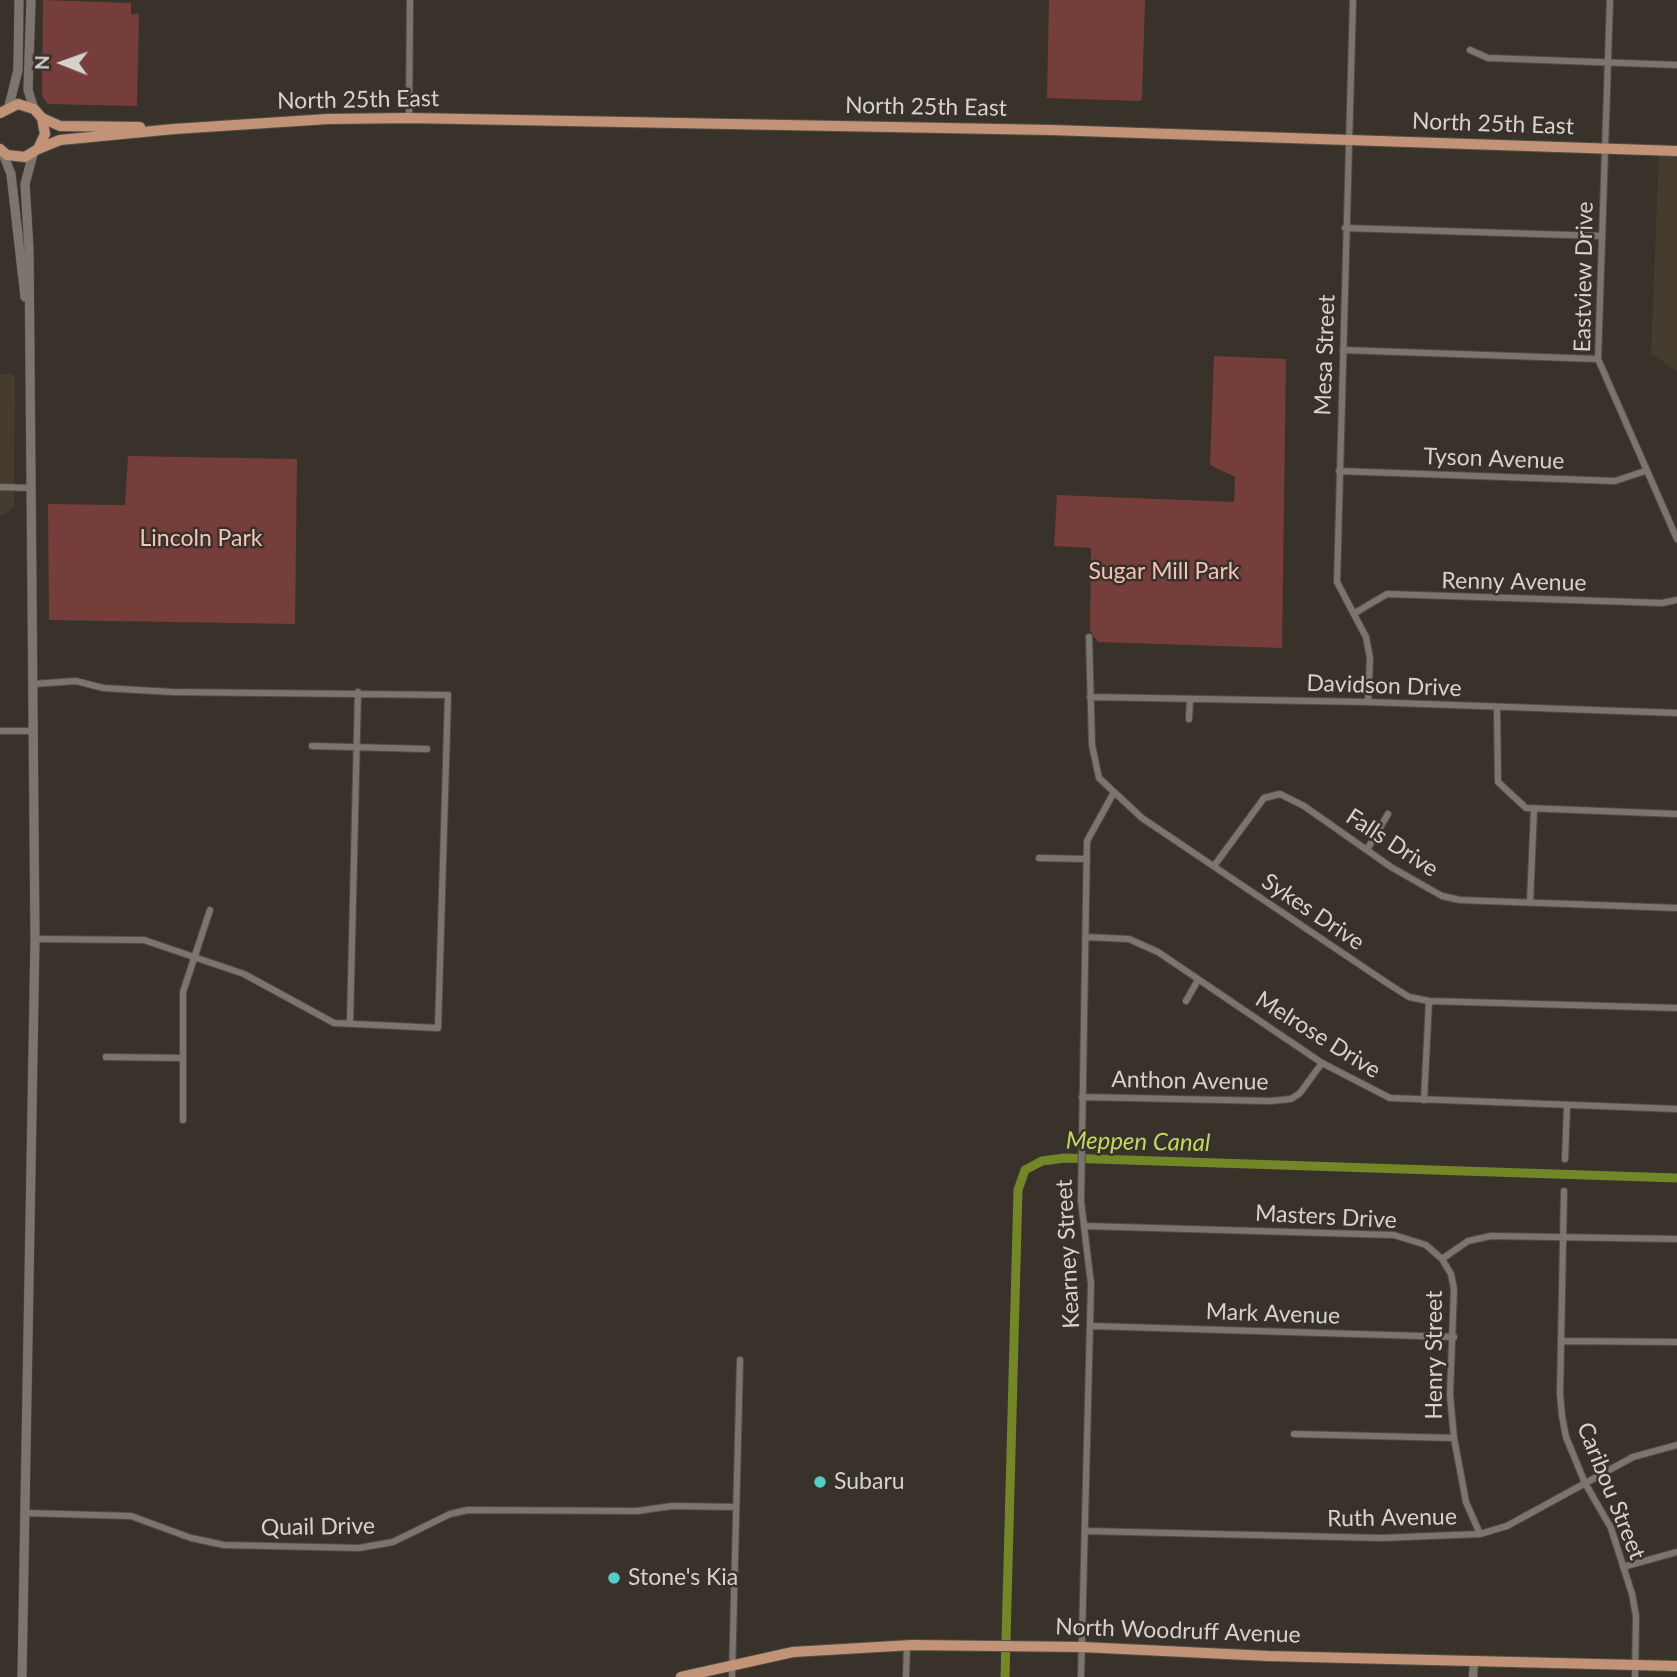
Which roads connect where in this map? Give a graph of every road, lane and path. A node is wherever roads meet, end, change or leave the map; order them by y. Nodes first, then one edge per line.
1 (19, 0) edge
2 (31, 0) edge
3 (410, 0) edge
4 (1353, 0) edge
5 (1610, 0) edge
6 (1470, 50) dead end
7 (1608, 62) junction
8 (1677, 65) edge
9 (5, 109) edge
10 (34, 109) junction
11 (42, 118) junction
12 (409, 118) junction
13 (174, 129) junction
14 (1348, 141) junction
15 (1603, 148) junction
16 (1, 150) edge
17 (35, 151) junction
18 (1677, 151) edge
19 (1345, 228) junction
20 (1602, 236) junction
21 (29, 316) junction
22 (1343, 350) junction
23 (1598, 359) junction
24 (1339, 471) junction
25 (1645, 471) junction
26 (0, 487) edge
27 (31, 488) junction
28 (1677, 539) edge
29 (1677, 600) edge
30 (1355, 613) junction
31 (1089, 637) dead end
32 (33, 684) junction
33 (358, 692) junction
34 (1090, 697) junction
35 (1190, 699) junction
36 (1368, 702) junction
37 (1497, 708) junction
38 (1677, 713) edge
39 (1189, 719) dead end
40 (0, 731) edge
41 (33, 731) junction
42 (312, 746) dead end
43 (357, 747) junction
44 (427, 749) dead end
45 (1112, 794) junction
46 (1534, 809) junction
47 (1388, 814) dead end
48 (1677, 814) edge
49 (1368, 848) junction
50 (1039, 858) dead end
51 (1087, 859) junction
52 (1214, 866) junction
53 (1530, 903) junction
54 (1677, 908) edge
55 (210, 910) dead end
56 (1085, 937) junction
57 (35, 939) junction
58 (193, 955) junction
59 (1198, 980) junction
60 (1186, 1001) dead end
61 (1429, 1001) junction
62 (1677, 1008) edge
63 (350, 1023) junction
64 (106, 1057) dead end
65 (183, 1058) junction
66 (1322, 1063) junction
67 (1082, 1097) junction
68 (1424, 1100) junction
69 (1567, 1107) junction
70 (1677, 1109) edge
71 (183, 1120) dead end
72 (1565, 1159) dead end
73 (1564, 1191) dead end
74 (1085, 1226) junction
75 (1563, 1238) junction
76 (1677, 1239) edge
77 (1442, 1259) junction
78 (1091, 1326) junction
79 (1454, 1337) junction
80 (1561, 1340) junction
81 (1677, 1342) edge
82 (740, 1360) dead end
83 (1294, 1434) dead end
84 (1454, 1438) junction
85 (1677, 1445) edge
86 (1585, 1483) junction
87 (736, 1507) junction
88 (24, 1513) junction
89 (1086, 1531) junction
90 (1480, 1534) junction
91 (1677, 1552) edge
92 (1623, 1567) junction
93 (907, 1646) junction
94 (1082, 1647) junction
95 (1474, 1661) junction
96 (732, 1665) junction
97 (1635, 1665) junction
98 (1677, 1666) edge
99 (22, 1677) edge
100 (681, 1677) edge
101 (732, 1677) edge
102 (906, 1677) edge
103 (1081, 1677) edge
104 (1474, 1677) edge
105 (1635, 1677) edge

1 - 9 main road
2 - 10 main road
3 - 12 street
4 - 14 street, Mesa Street
5 - 7 street, Eastview Drive
6 - 7 street
7 - 8 street
7 - 15 street, Eastview Drive
9 - 10 main road
10 - 11 main road
11 - 13 main road, North 25th East
11 - 17 main road
12 - 13 main road, North 25th East
12 - 14 main road, North 25th East
13 - 17 main road, North 25th East
14 - 15 main road, North 25th East
14 - 19 street, Mesa Street
15 - 18 main road, North 25th East
15 - 20 street, Eastview Drive
16 - 17 main road
16 - 21 main road
17 - 21 main road
19 - 20 street
19 - 22 street, Mesa Street
20 - 23 street, Eastview Drive
21 - 27 main road
22 - 23 street
22 - 24 street, Mesa Street
23 - 25 street, Eastview Drive
24 - 25 street, Tyson Avenue
24 - 30 street, Mesa Street
25 - 28 street, Eastview Drive
26 - 27 street
27 - 32 main road
29 - 30 street, Renny Avenue
30 - 36 street, Mesa Street
31 - 34 street, Sykes Drive
32 - 33 street
32 - 41 main road
33 - 43 street
33 - 63 street
34 - 35 street, Davidson Drive
34 - 45 street, Sykes Drive
35 - 36 street, Davidson Drive
35 - 39 street
36 - 37 street, Davidson Drive
37 - 38 street, Davidson Drive
37 - 46 street
40 - 41 street
41 - 57 main road
42 - 43 street
43 - 44 street
43 - 63 street
45 - 51 street, Kearney Street
45 - 52 street, Sykes Drive
46 - 48 street
46 - 53 street
47 - 49 street
49 - 52 street, Falls Drive
49 - 53 street, Falls Drive
50 - 51 street
51 - 56 street, Kearney Street
52 - 61 street, Sykes Drive
53 - 54 street, Falls Drive
55 - 58 street
56 - 59 street, Melrose Drive
56 - 67 street, Kearney Street
57 - 58 street
57 - 88 main road
58 - 63 street
58 - 65 street
59 - 60 street
59 - 66 street, Melrose Drive
61 - 62 street, Sykes Drive
61 - 68 street
64 - 65 street
65 - 71 street
66 - 67 street, Anthon Avenue
66 - 68 street, Melrose Drive
67 - 74 street, Kearney Street
68 - 69 street, Melrose Drive
69 - 70 street, Melrose Drive
69 - 72 street
73 - 75 street, Caribou Street
74 - 77 street, Masters Drive
74 - 78 street, Kearney Street
75 - 76 street
75 - 77 street
75 - 80 street, Caribou Street
77 - 79 street, Henry Street
78 - 79 street, Mark Avenue
78 - 89 street, Kearney Street
79 - 84 street, Henry Street
80 - 81 street
80 - 86 street, Caribou Street
82 - 87 street
83 - 84 street
84 - 90 street, Henry Street
85 - 86 street, Ruth Avenue
86 - 90 street, Ruth Avenue
86 - 92 street, Caribou Street
87 - 88 street, Quail Drive
87 - 96 street
88 - 99 main road
89 - 90 street, Ruth Avenue
89 - 94 street, Kearney Street
91 - 92 street
92 - 97 street, Caribou Street
93 - 94 main road, North Woodruff Avenue
93 - 96 main road, North Woodruff Avenue
93 - 102 street
94 - 95 main road, North Woodruff Avenue
94 - 103 street, Kearney Street
95 - 97 main road, North Woodruff Avenue
95 - 104 street
96 - 100 main road, North Woodruff Avenue
96 - 101 street
97 - 98 main road, North Woodruff Avenue
97 - 105 street, Caribou Street

